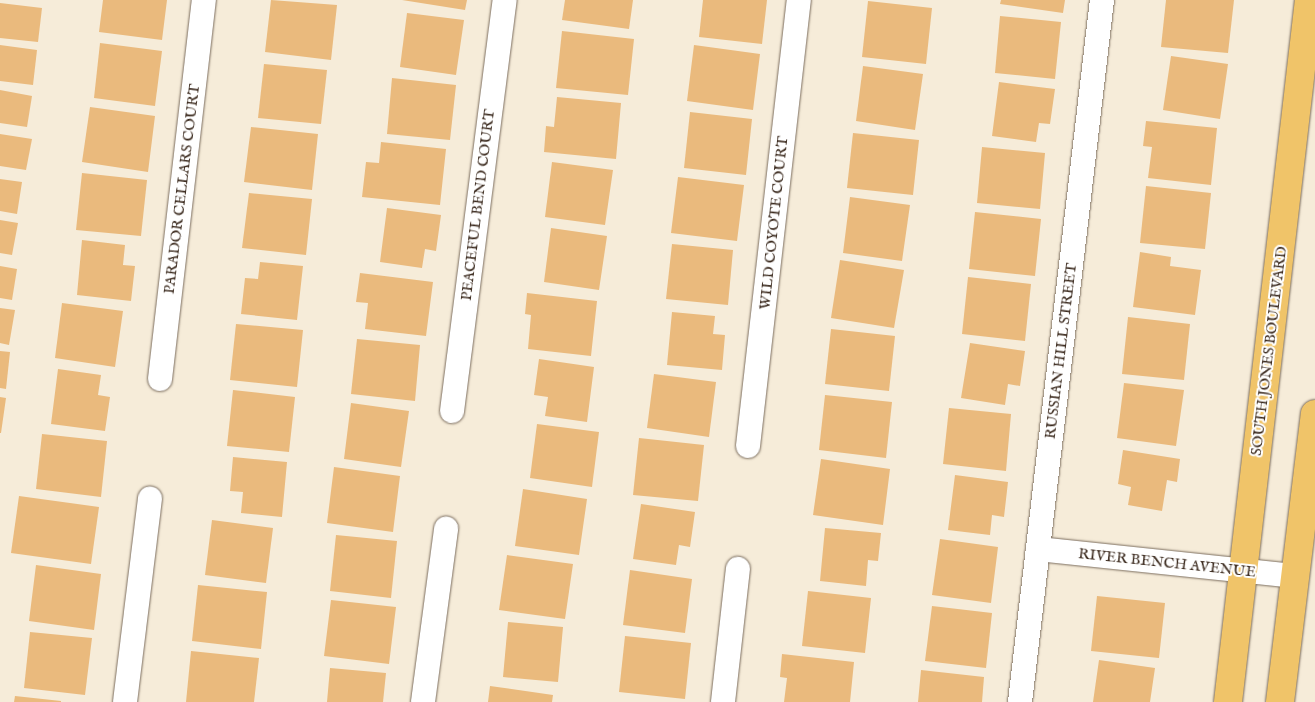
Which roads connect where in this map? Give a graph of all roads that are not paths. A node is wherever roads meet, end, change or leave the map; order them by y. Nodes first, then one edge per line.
1 (204, 0) edge
2 (504, 0) edge
3 (799, 0) edge
4 (1102, 0) edge
5 (1309, 0) edge
6 (160, 379) dead end
7 (452, 411) dead end
8 (1315, 414) edge
9 (748, 446) dead end
10 (150, 499) dead end
11 (446, 529) dead end
12 (1038, 549) junction
13 (738, 569) dead end
14 (1244, 571) junction
15 (1296, 576) junction
16 (125, 702) edge
17 (423, 702) edge
18 (723, 702) edge
19 (1020, 702) edge
20 (1228, 702) edge
21 (1280, 702) edge

1 - 6 street, PARADOR CELLARS COURT
2 - 7 street, PEACEFUL BEND COURT
3 - 9 street, WILD COYOTE COURT
4 - 12 street, RUSSIAN HILL STREET
5 - 14 main road, SOUTH JONES BOULEVARD
8 - 15 main road
10 - 16 street
11 - 17 street
12 - 14 street, RIVER BENCH AVENUE
12 - 19 street, RUSSIAN HILL STREET
13 - 18 street
14 - 15 street, RIVER BENCH AVENUE
14 - 20 main road, SOUTH JONES BOULEVARD
15 - 21 main road

